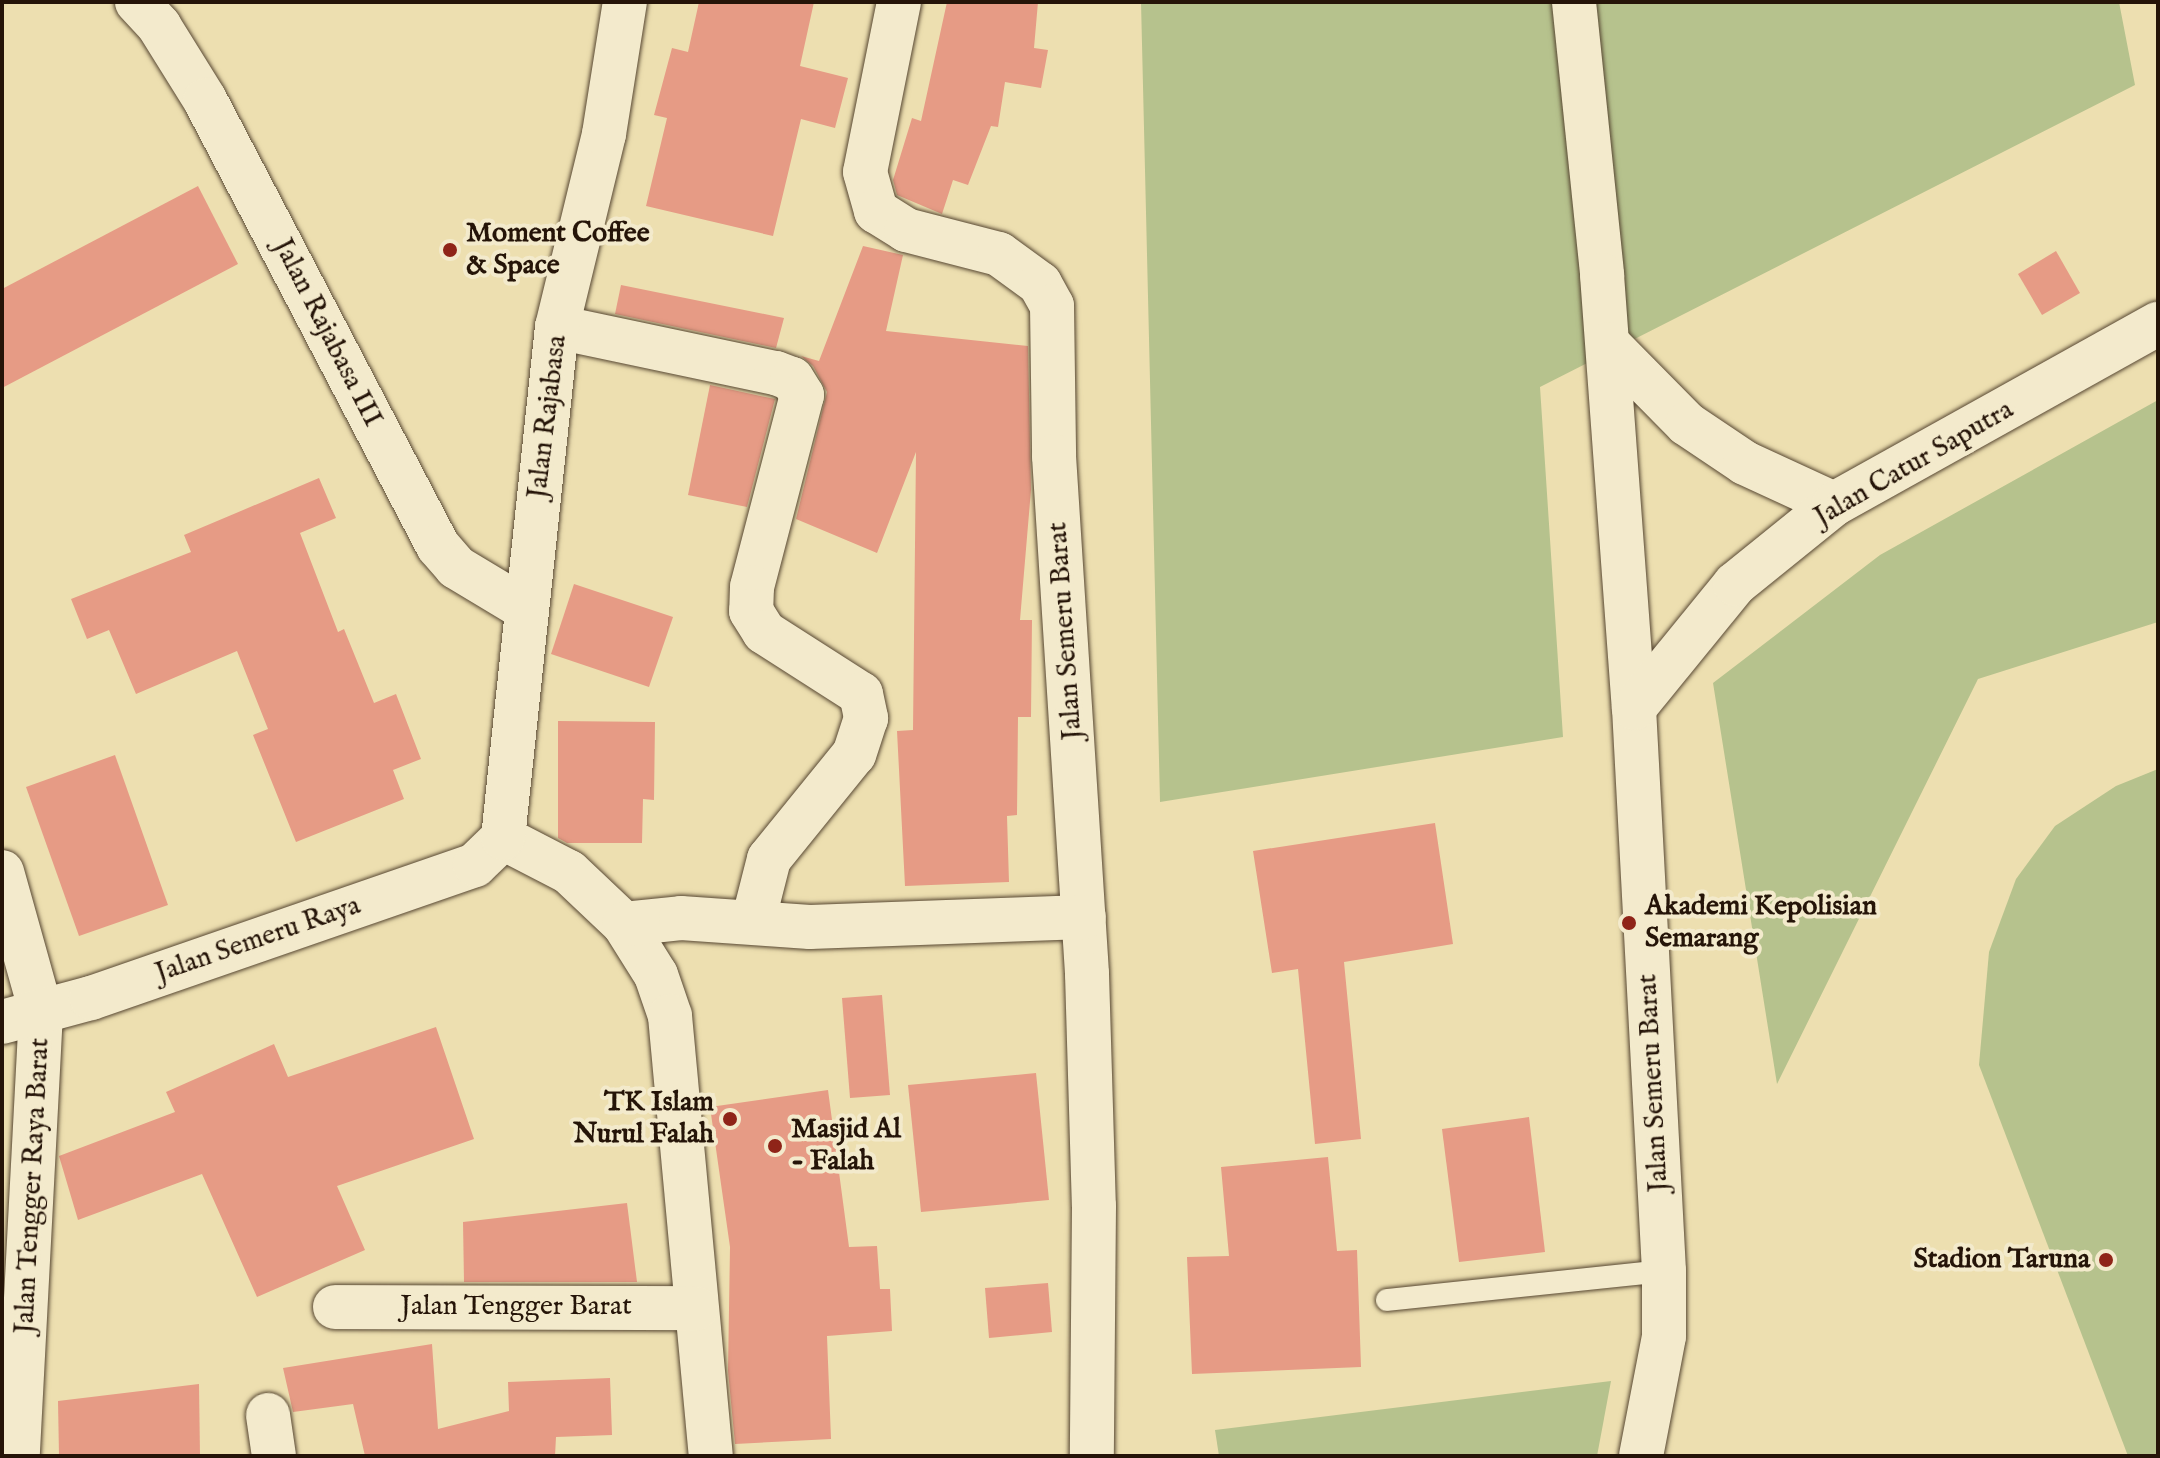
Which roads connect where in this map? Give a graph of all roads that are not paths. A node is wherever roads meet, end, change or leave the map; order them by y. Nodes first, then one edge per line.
1 (625, 2) edge
2 (899, 2) edge
3 (1574, 2) edge
4 (154, 10) edge
5 (2158, 324) edge
6 (557, 327) junction
7 (1608, 344) junction
8 (1834, 504) junction
9 (526, 609) junction
10 (1634, 708) junction
11 (503, 838) junction
12 (2, 872) edge
13 (1084, 917) junction
14 (753, 922) junction
15 (624, 924) junction
16 (22, 1017) edge
17 (1664, 1271) junction
18 (1387, 1300) dead end
19 (335, 1307) dead end
20 (696, 1308) junction
21 (18, 1456) edge
22 (711, 1456) edge
23 (1092, 1456) edge
24 (1641, 1456) edge

1 - 6 street, Jalan Rajabasa
2 - 13 street, Jalan Semeru Barat
3 - 7 street, Jalan Semeru Barat
4 - 9 street, Jalan Rajabasa III
5 - 8 street, Jalan Catur Saputra
6 - 9 street, Jalan Rajabasa
6 - 14 street
7 - 8 street
7 - 10 street, Jalan Semeru Barat
8 - 10 street, Jalan Catur Saputra
9 - 11 street, Jalan Rajabasa
10 - 17 street, Jalan Semeru Barat
11 - 15 street
11 - 16 street, Jalan Semeru Raya
12 - 16 street, Jalan Tengger Raya Barat
13 - 14 street
13 - 23 street, Jalan Semeru Barat
14 - 15 street
15 - 20 street
16 - 21 street, Jalan Tengger Raya Barat
17 - 18 lane
17 - 24 street, Jalan Semeru Barat
19 - 20 street, Jalan Tengger Barat
20 - 22 street

